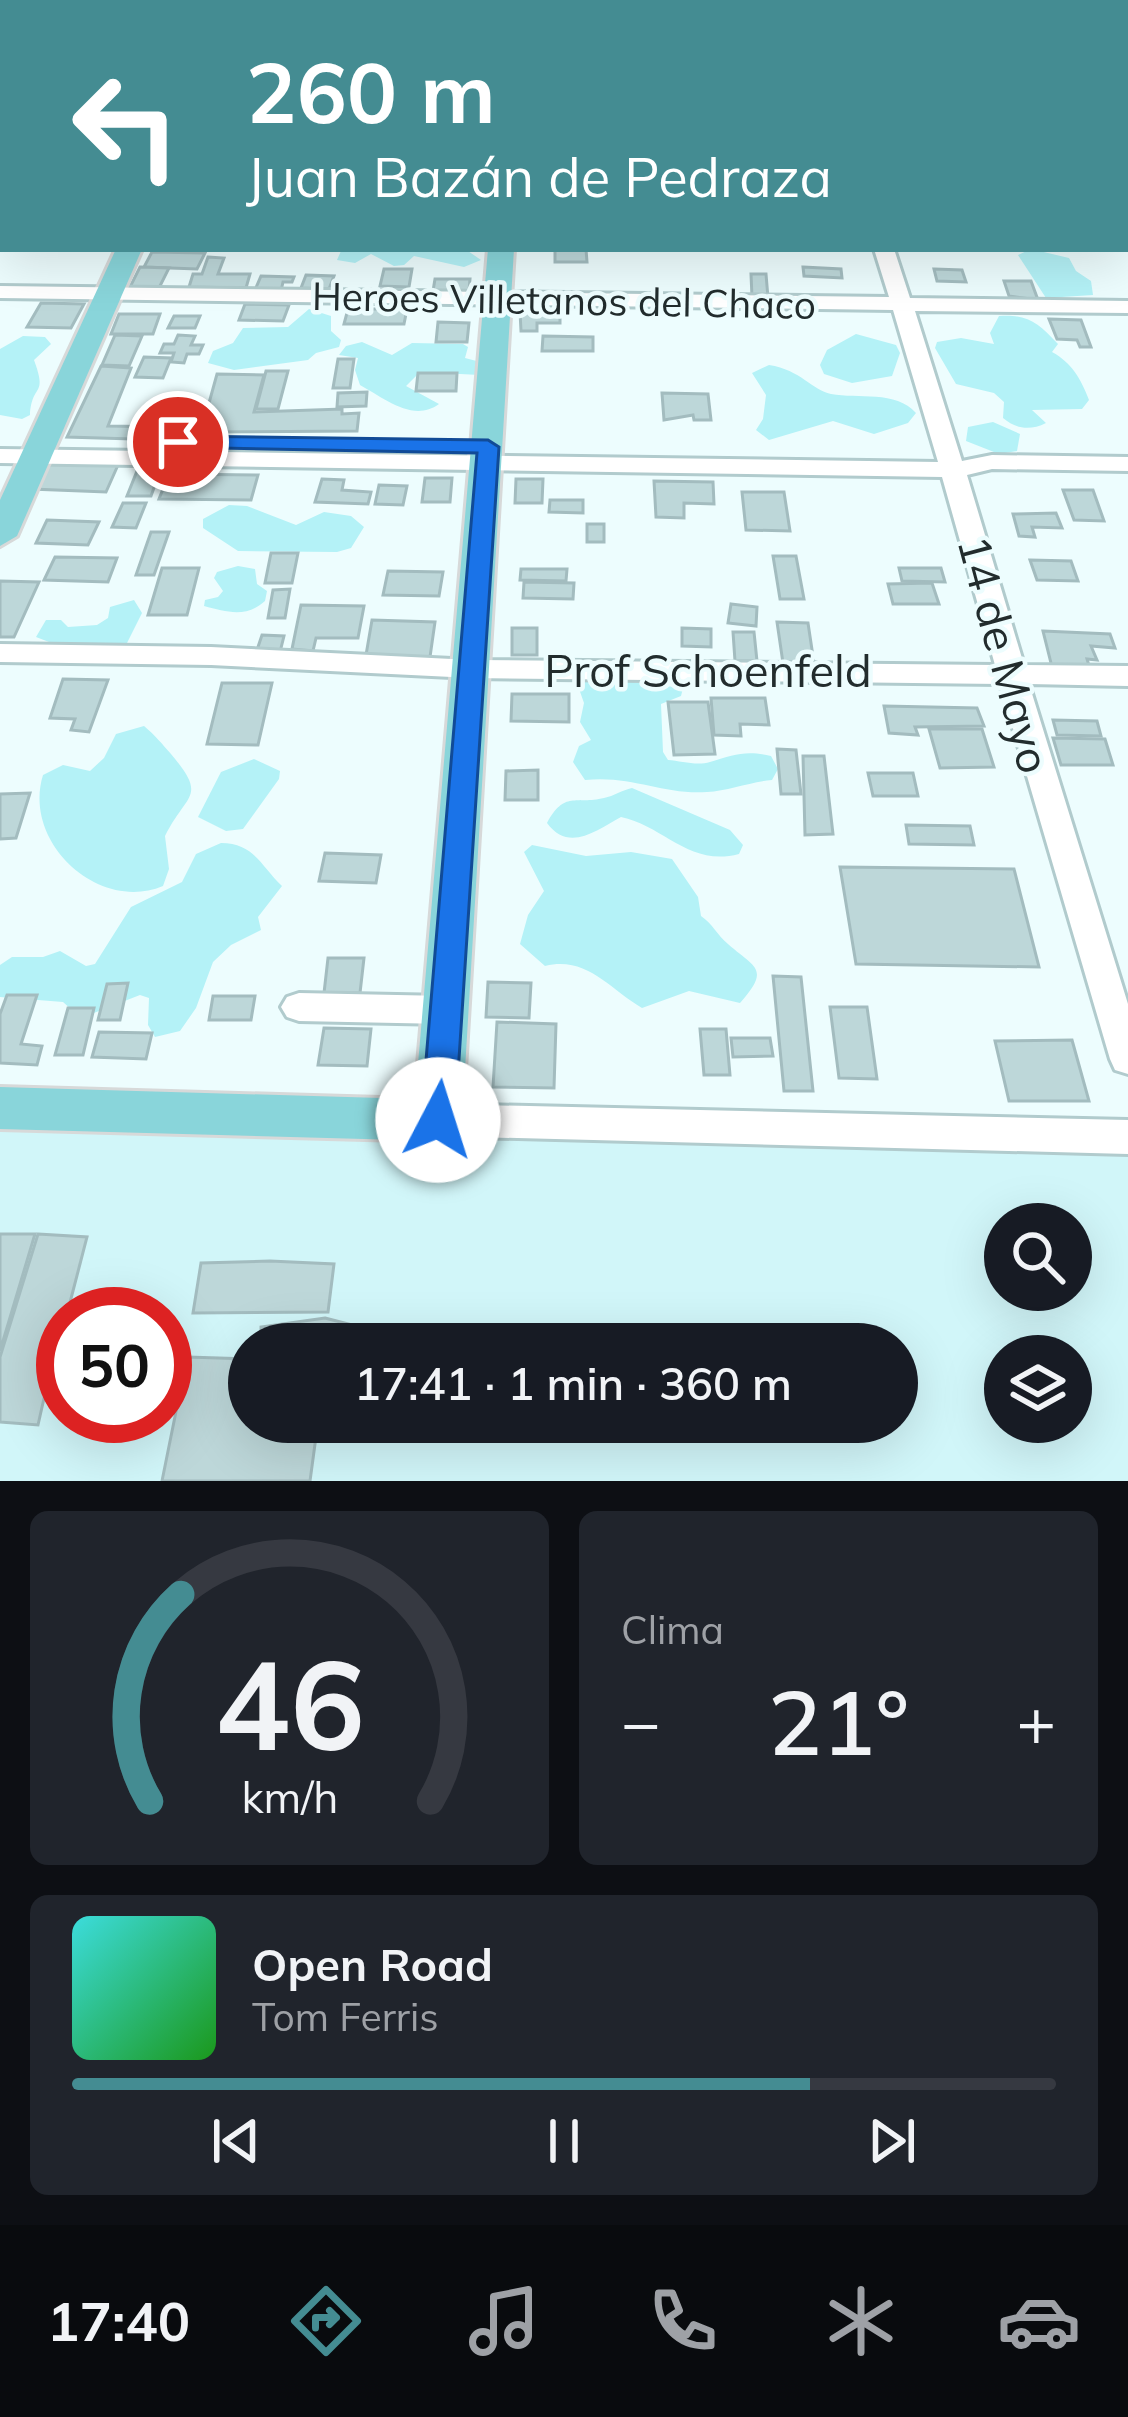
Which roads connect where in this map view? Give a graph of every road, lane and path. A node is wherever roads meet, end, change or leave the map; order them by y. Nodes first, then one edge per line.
1 (128, 252) edge
2 (501, 252) edge
3 (885, 252) edge
4 (0, 292) edge
5 (109, 294) junction
6 (501, 299) junction
7 (902, 304) junction
8 (1128, 307) edge
9 (0, 440) edge
10 (41, 449) junction
11 (0, 456) edge
12 (487, 456) junction
13 (952, 462) junction
14 (1128, 464) edge
15 (0, 536) edge
16 (0, 653) edge
17 (472, 669) junction
18 (1009, 672) junction
19 (1128, 676) edge
20 (299, 1007) dead end
21 (446, 1010) junction
22 (1128, 1059) edge
23 (0, 1108) edge
24 (438, 1120) junction
25 (1128, 1137) edge

1 - 5 main road
2 - 6 main road
3 - 7 street, 14 de Mayo
4 - 5 street, Heroes Villetanos del Chaco
5 - 6 street, Heroes Villetanos del Chaco
5 - 10 main road
6 - 7 street, Heroes Villetanos del Chaco
6 - 12 main road
7 - 8 street, Heroes Villetanos del Chaco
7 - 13 street, 14 de Mayo
9 - 10 street
10 - 11 street
10 - 12 street
10 - 15 main road
12 - 13 street
12 - 17 main road
13 - 14 street
13 - 18 street, 14 de Mayo
16 - 17 street, Prof Schoenfeld
17 - 18 street, Prof Schoenfeld
17 - 21 main road
18 - 19 street, Prof Schoenfeld
18 - 22 street, 14 de Mayo
20 - 21 street
21 - 24 main road
23 - 24 main road
24 - 25 street

